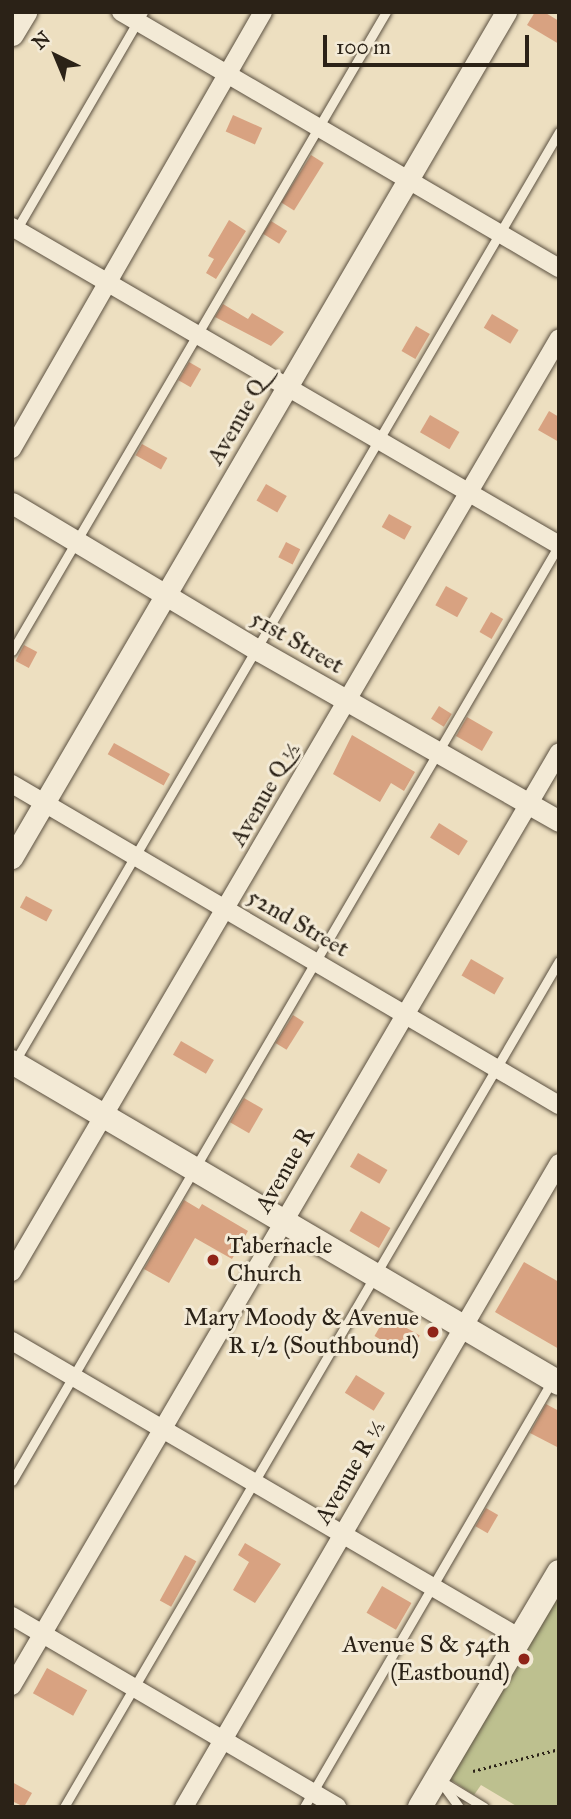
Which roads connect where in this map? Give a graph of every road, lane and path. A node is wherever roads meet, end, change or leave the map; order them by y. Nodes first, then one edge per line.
1 (25, 12) edge
2 (121, 12) edge
3 (263, 12) edge
4 (386, 12) edge
5 (506, 12) edge
6 (140, 17) edge
7 (12, 34) edge
8 (229, 75) junction
9 (318, 128) junction
10 (559, 132) edge
11 (407, 179) junction
12 (14, 231) edge
13 (498, 233) junction
14 (559, 268) edge
15 (108, 281) junction
16 (198, 334) junction
17 (559, 338) edge
18 (288, 387) junction
19 (379, 440) junction
20 (12, 449) edge
21 (469, 492) junction
22 (12, 503) edge
23 (76, 541) junction
24 (559, 545) edge
25 (168, 596) junction
26 (258, 650) junction
27 (12, 651) edge
28 (347, 701) junction
29 (438, 752) junction
30 (559, 752) edge
31 (12, 784) edge
32 (44, 803) junction
33 (528, 804) junction
34 (559, 821) edge
35 (136, 857) junction
36 (12, 858) edge
37 (227, 910) junction
38 (559, 961) edge
39 (316, 962) junction
40 (404, 1014) junction
41 (13, 1063) edge
42 (496, 1068) junction
43 (559, 1105) edge
44 (105, 1116) junction
45 (559, 1163) edge
46 (196, 1170) junction
47 (284, 1221) junction
48 (12, 1272) edge
49 (375, 1275) junction
50 (463, 1326) junction
51 (12, 1340) edge
52 (73, 1376) junction
53 (557, 1377) edge
54 (162, 1428) junction
55 (12, 1481) edge
56 (254, 1482) junction
57 (342, 1534) junction
58 (559, 1572) edge
59 (432, 1586) junction
60 (12, 1616) edge
61 (43, 1634) junction
62 (520, 1638) junction
63 (12, 1686) edge
64 (133, 1688) junction
65 (222, 1741) junction
66 (559, 1749) edge
67 (473, 1771) dead end
68 (437, 1778) junction
69 (308, 1800) edge
70 (64, 1807) edge
71 (184, 1807) edge
72 (337, 1807) edge
73 (420, 1807) edge
74 (459, 1807) edge
75 (484, 1807) edge

1 - 7 main road
2 - 6 street
3 - 8 street
4 - 9 lane
5 - 11 street, Avenue Q
6 - 8 street
6 - 12 lane
8 - 9 street
8 - 15 street
9 - 11 street
9 - 16 lane
10 - 13 lane
11 - 13 street
11 - 18 street, Avenue Q
12 - 15 street
13 - 14 street
13 - 19 lane
15 - 16 street
15 - 20 street
16 - 18 street
16 - 23 lane
17 - 21 street, Avenue Q ½
18 - 19 street
18 - 25 street, Avenue Q
19 - 21 street
19 - 26 lane
21 - 24 street
21 - 28 street, Avenue Q ½
22 - 23 street, 51st Street
23 - 25 street, 51st Street
23 - 27 lane
24 - 29 lane
25 - 26 street, 51st Street
25 - 32 street, Avenue Q
26 - 28 street, 51st Street
26 - 35 lane
28 - 29 street, 51st Street
28 - 37 street, Avenue Q ½
29 - 33 street, 51st Street
29 - 39 lane
30 - 33 street, Avenue R
31 - 32 street, 52nd Street
32 - 35 street, 52nd Street
32 - 36 street, Avenue Q
33 - 34 street, 51st Street
33 - 40 street, Avenue R
35 - 37 street, 52nd Street
35 - 41 lane
37 - 39 street, 52nd Street
37 - 44 street, Avenue Q ½
38 - 42 lane
39 - 40 street, 52nd Street
39 - 46 lane
40 - 42 street, 52nd Street
40 - 47 street, Avenue R
41 - 44 main road
42 - 43 street, 52nd Street
42 - 49 lane
44 - 46 main road
44 - 48 street, Avenue Q ½
45 - 50 street, Avenue R ½
46 - 47 main road
46 - 52 lane
47 - 49 main road
47 - 54 street, Avenue R
49 - 50 main road
49 - 56 lane
50 - 53 main road
50 - 57 street, Avenue R ½
51 - 52 street
52 - 54 street
52 - 55 lane
53 - 59 lane
54 - 56 street
54 - 61 street, Avenue R
56 - 57 street
56 - 64 lane
57 - 59 street
57 - 65 street, Avenue R ½
58 - 62 main road
59 - 62 street
59 - 69 lane
60 - 61 street
61 - 63 street, Avenue R
61 - 64 street
62 - 68 main road
64 - 65 street
64 - 70 lane
65 - 69 street
65 - 71 street, Avenue R ½
66 - 67 path
68 - 73 main road
68 - 74 lane
68 - 75 lane
69 - 72 street

